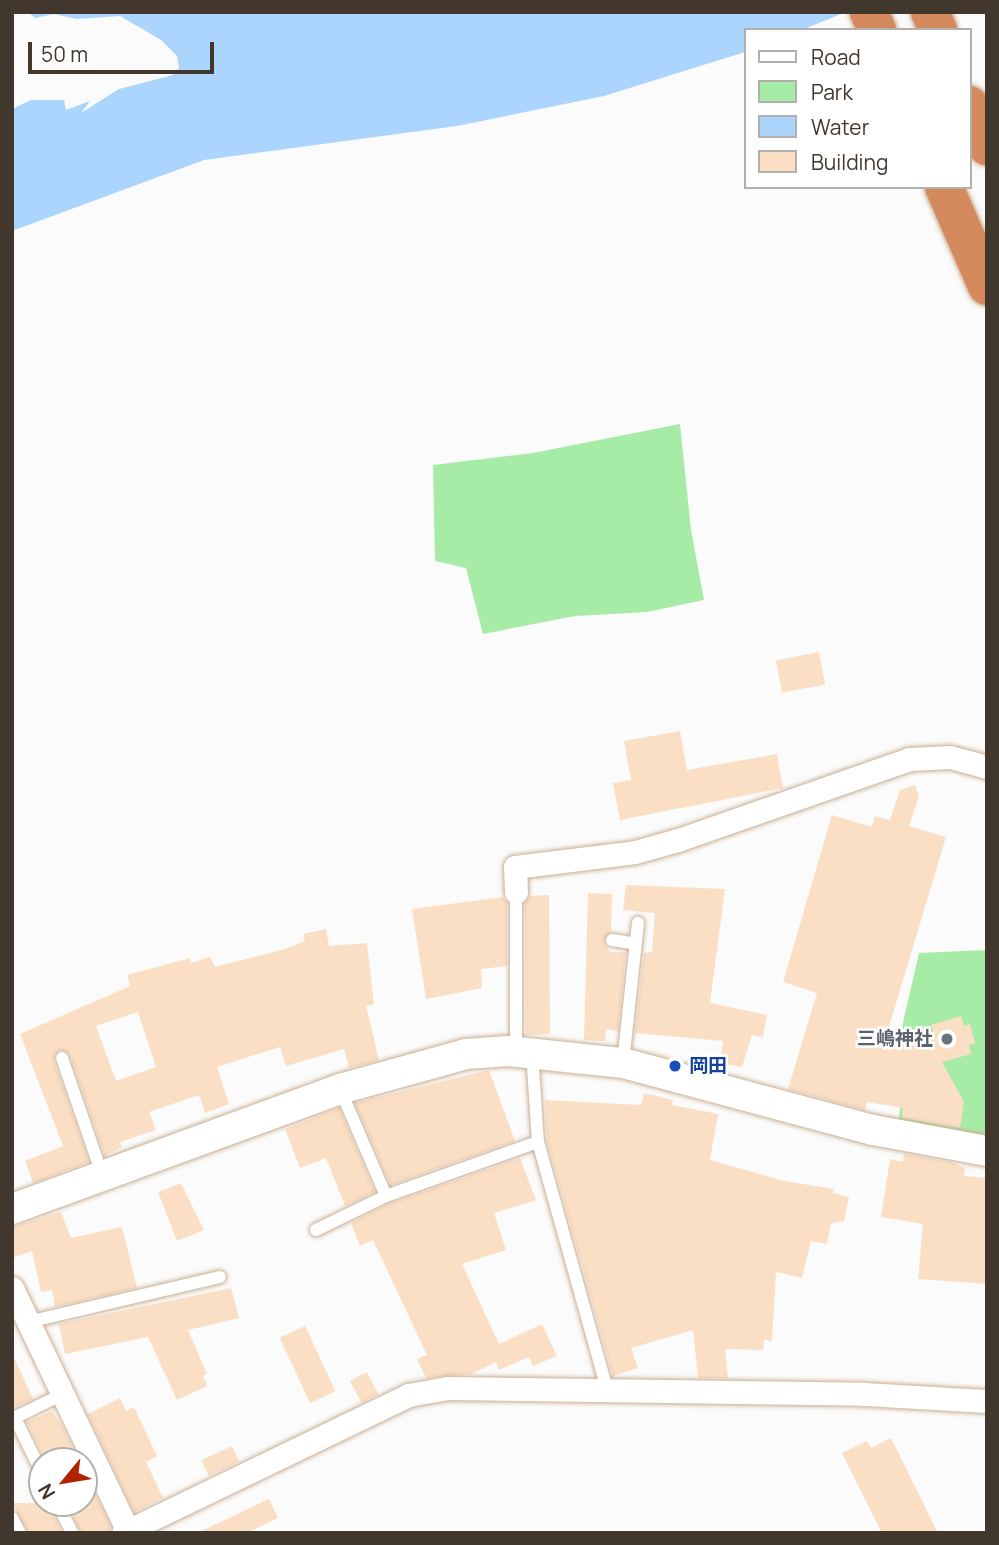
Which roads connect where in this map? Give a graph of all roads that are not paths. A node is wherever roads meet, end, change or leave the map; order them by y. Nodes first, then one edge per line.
1 (869, 12) edge
2 (930, 12) edge
3 (876, 28) edge
4 (937, 28) edge
5 (971, 109) edge
6 (987, 146) edge
7 (945, 189) edge
8 (987, 286) edge
9 (987, 767) edge
10 (516, 892) joint
11 (638, 923) dead end
12 (612, 940) dead end
13 (636, 944) junction
14 (524, 1051) junction
15 (62, 1058) dead end
16 (623, 1063) junction
17 (340, 1089) junction
18 (538, 1142) junction
19 (987, 1150) edge
20 (102, 1174) junction
21 (386, 1196) junction
22 (12, 1209) edge
23 (316, 1230) dead end
24 (220, 1277) dead end
25 (12, 1288) edge
26 (28, 1322) junction
27 (608, 1392) junction
28 (63, 1394) junction
29 (987, 1402) edge
30 (14, 1419) edge
31 (29, 1447) edge
32 (64, 1517) edge
33 (12, 1518) edge
34 (127, 1532) edge
35 (20, 1533) edge
36 (72, 1533) edge

1 - 3 highway
2 - 4 highway
5 - 6 highway
7 - 8 highway
9 - 10 street
10 - 14 lane
11 - 13 lane
12 - 13 lane
13 - 16 lane
14 - 16 street
14 - 17 street
14 - 18 lane
15 - 20 lane
16 - 19 street
17 - 20 street
17 - 21 lane
18 - 21 lane
18 - 27 lane
20 - 22 street
21 - 23 lane
24 - 26 lane
25 - 26 street
26 - 28 street
27 - 29 street
27 - 34 street
28 - 30 lane
28 - 34 street
30 - 31 lane
32 - 36 lane
33 - 35 lane

